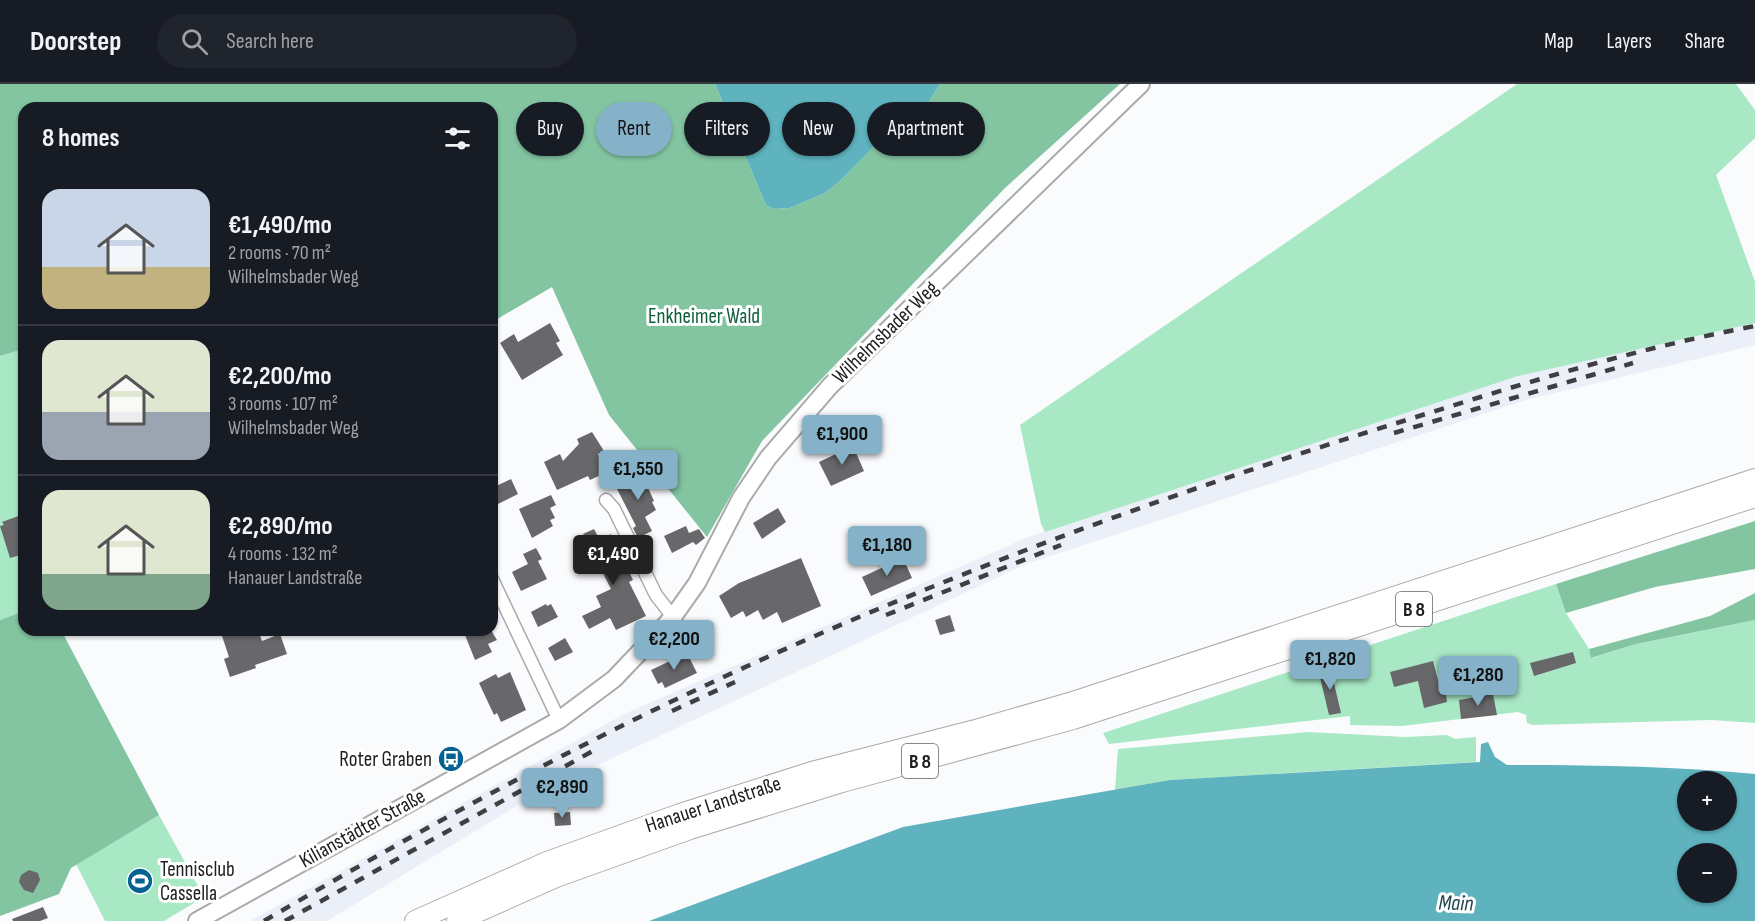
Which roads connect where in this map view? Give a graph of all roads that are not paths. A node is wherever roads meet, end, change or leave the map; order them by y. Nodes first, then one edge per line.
1 (1141, 84) edge
2 (1755, 479) edge
3 (1755, 497) edge
4 (606, 500) dead end
5 (498, 592) edge
6 (673, 617) junction
7 (559, 720) junction
8 (197, 921) edge
9 (415, 921) edge
10 (457, 921) edge

1 - 6 street, Wilhelmsbader Weg
2 - 9 main road, Hanauer Landstraße / B 8
3 - 10 main road, B 8
4 - 6 street
5 - 7 street
6 - 7 street, Wilhelmsbader Weg
7 - 8 street, Kilianstädter Straße

